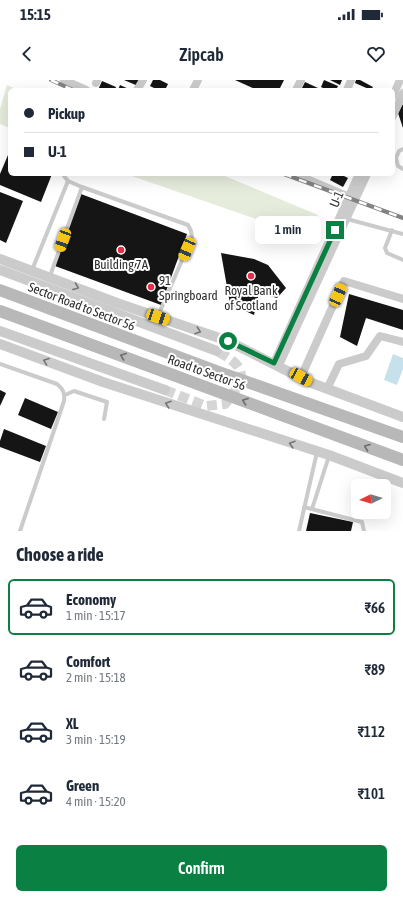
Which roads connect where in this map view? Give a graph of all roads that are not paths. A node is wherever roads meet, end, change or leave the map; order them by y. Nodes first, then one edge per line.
1 (64, 80) edge
2 (400, 80) edge
3 (82, 88) edge
4 (395, 91) edge
5 (403, 93) edge
6 (395, 111) edge
7 (403, 149) edge
8 (403, 169) edge
9 (64, 176) dead end
10 (358, 176) edge
11 (366, 176) edge
12 (309, 177) edge
13 (68, 181) junction
14 (82, 187) junction
15 (349, 198) junction
16 (347, 219) junction
17 (392, 230) junction
18 (403, 234) edge
19 (0, 259) edge
20 (403, 260) edge
21 (0, 270) edge
22 (32, 271) junction
23 (49, 277) junction
24 (0, 290) edge
25 (403, 299) edge
26 (0, 311) edge
27 (158, 317) junction
28 (0, 331) edge
29 (403, 342) edge
30 (0, 344) edge
31 (217, 351) tunnel mouth
32 (0, 364) edge
33 (276, 364) junction
34 (301, 377) junction
35 (327, 388) junction
36 (164, 390) tunnel mouth
37 (65, 395) junction
38 (403, 417) edge
39 (104, 418) dead end
40 (403, 437) edge
41 (317, 452) junction
42 (329, 455) junction
43 (403, 460) edge
44 (403, 483) edge
45 (304, 507) junction
46 (312, 509) junction
47 (20, 531) edge
48 (299, 531) edge
49 (364, 531) edge

1 - 3 street
2 - 4 street
5 - 6 street
7 - 8 lane
9 - 13 lane
10 - 15 street, U-1
11 - 16 street
12 - 15 street
13 - 14 lane
13 - 22 lane
14 - 23 lane
14 - 27 lane
15 - 33 street, U-1
16 - 17 lane
16 - 33 street
17 - 18 lane
17 - 20 lane
19 - 22 street
21 - 31 street
22 - 23 street
23 -> 27 street
24 - 40 main road, Sector Road to Sector 56
25 - 34 street
43 -> 26 main road, Road to Sector 56
27 -> 33 street
28 - 36 street
29 - 35 street
41 -> 30 street
32 - 37 lane
33 - 34 street
34 - 35 street
35 - 38 street
37 - 39 lane
37 - 47 lane
41 - 42 street
41 - 45 lane
42 - 44 street
42 - 46 lane
45 - 46 lane
45 - 48 lane
46 - 49 lane

